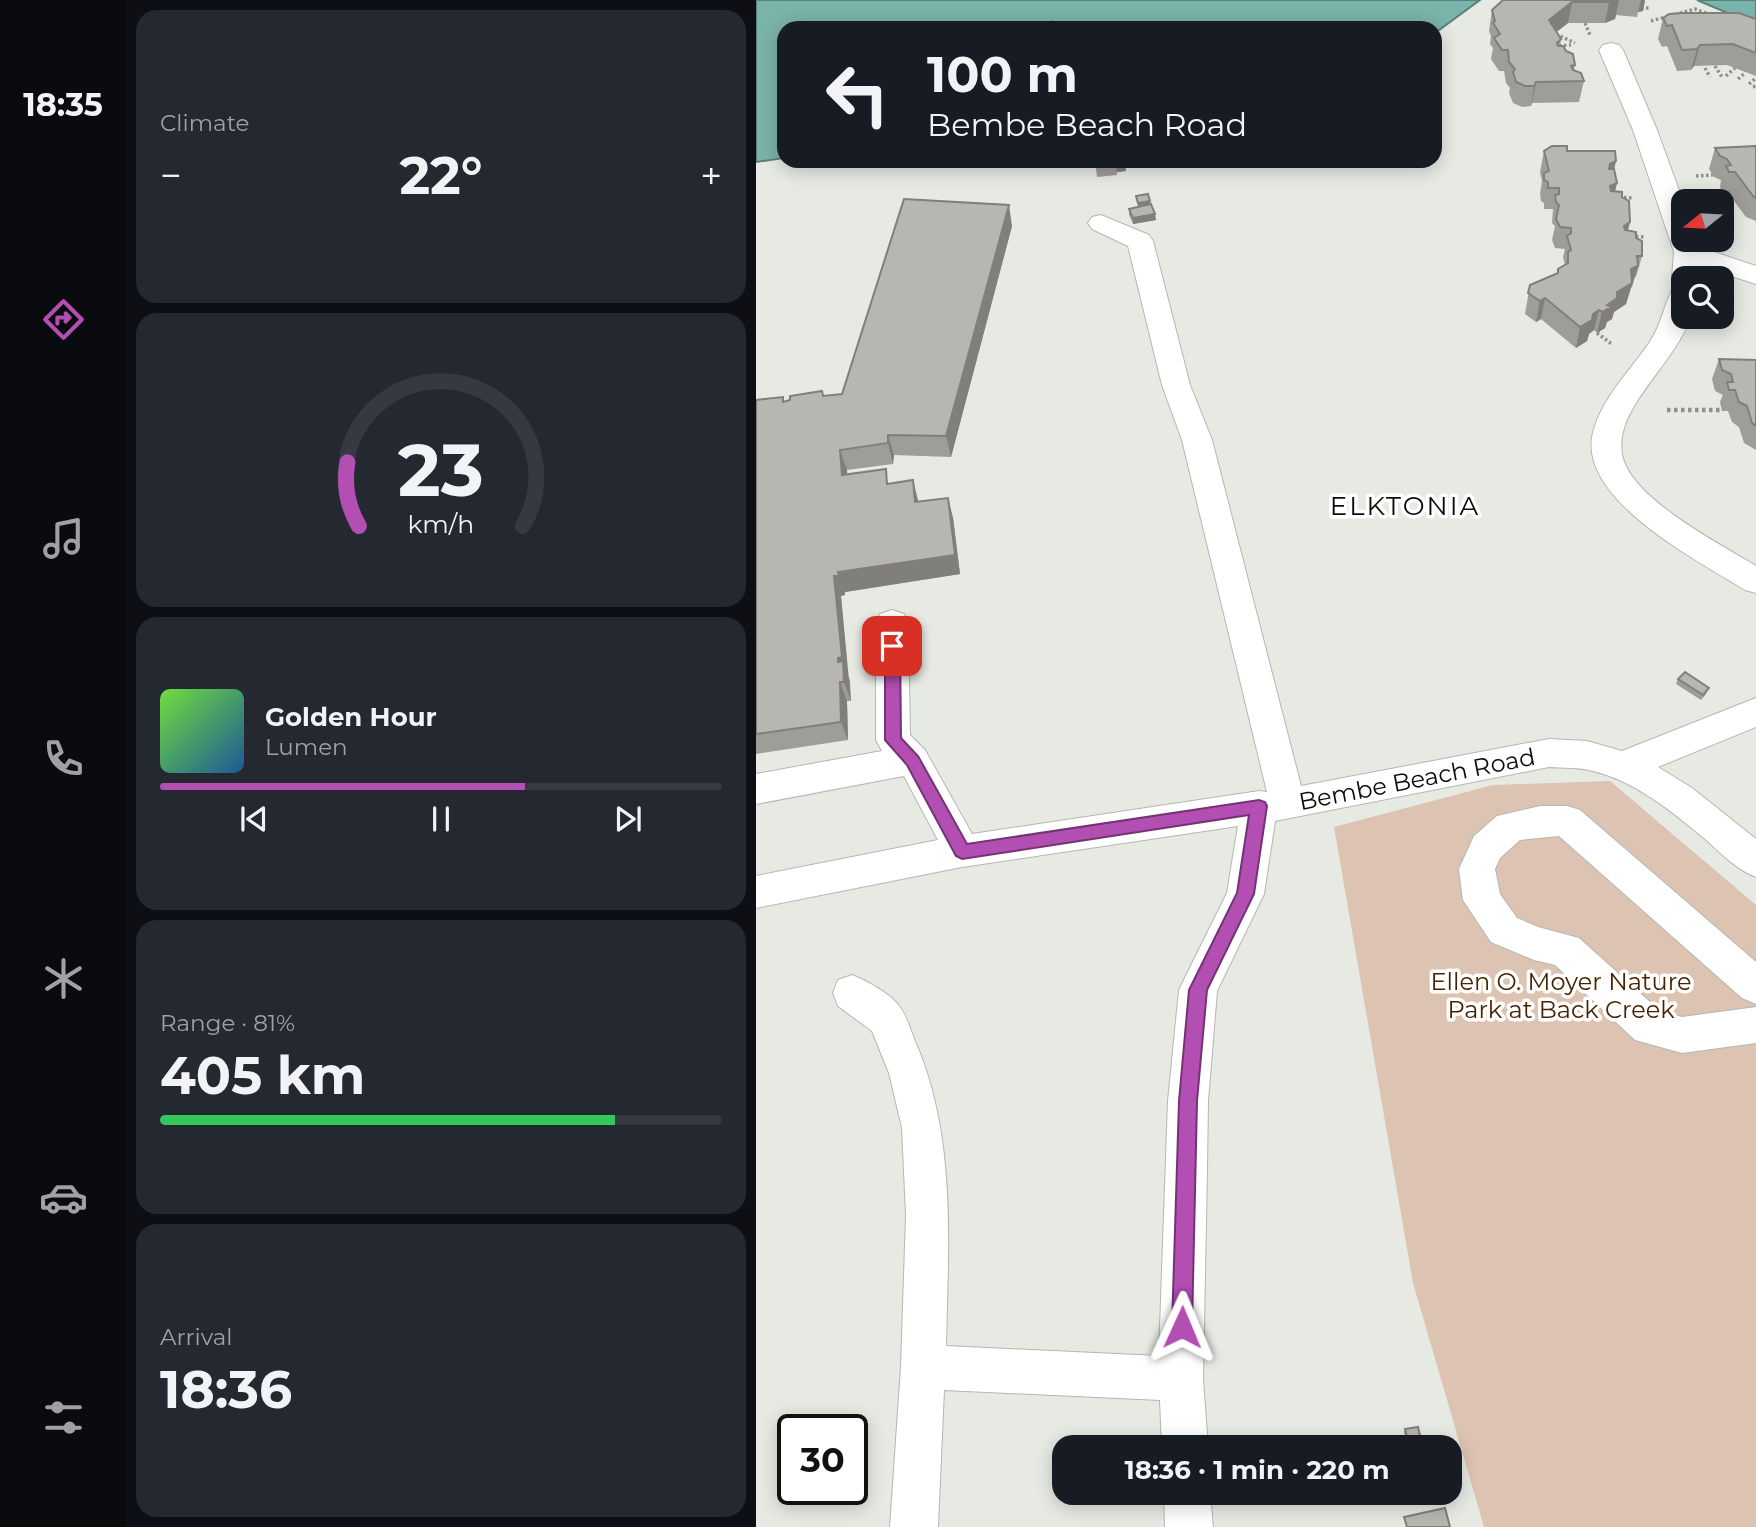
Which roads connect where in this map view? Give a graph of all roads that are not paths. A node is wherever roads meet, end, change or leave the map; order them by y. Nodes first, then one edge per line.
1 (1601, 44) road end
2 (1101, 223) dead end
3 (1686, 265) edge
4 (1756, 275) edge
5 (1673, 329) edge
6 (1756, 581) edge
7 (892, 623) dead end
8 (1756, 712) edge
9 (913, 760) junction
10 (1622, 765) junction
11 (756, 789) edge
12 (1274, 805) junction
13 (962, 851) junction
14 (1756, 861) edge
15 (756, 892) edge
16 (1756, 986) edge
17 (852, 993) dead end
18 (1756, 1025) edge
19 (923, 1367) junction
20 (1181, 1379) junction
21 (1184, 1435) edge
22 (1188, 1505) edge
23 (914, 1527) edge
24 (1189, 1527) edge

1 - 3 street
2 - 12 street
3 - 4 street
5 - 6 street
7 - 9 street
8 - 10 street
9 - 11 street
9 - 13 street
10 - 12 street, Bembe Beach Road
10 - 14 street, Bembe Beach Road
12 - 13 street, Bembe Beach Road
12 - 20 street
13 - 15 street, Bembe Beach Road
16 - 18 street
17 - 19 street
19 - 20 street
19 - 23 street
20 - 21 street
22 - 24 street

